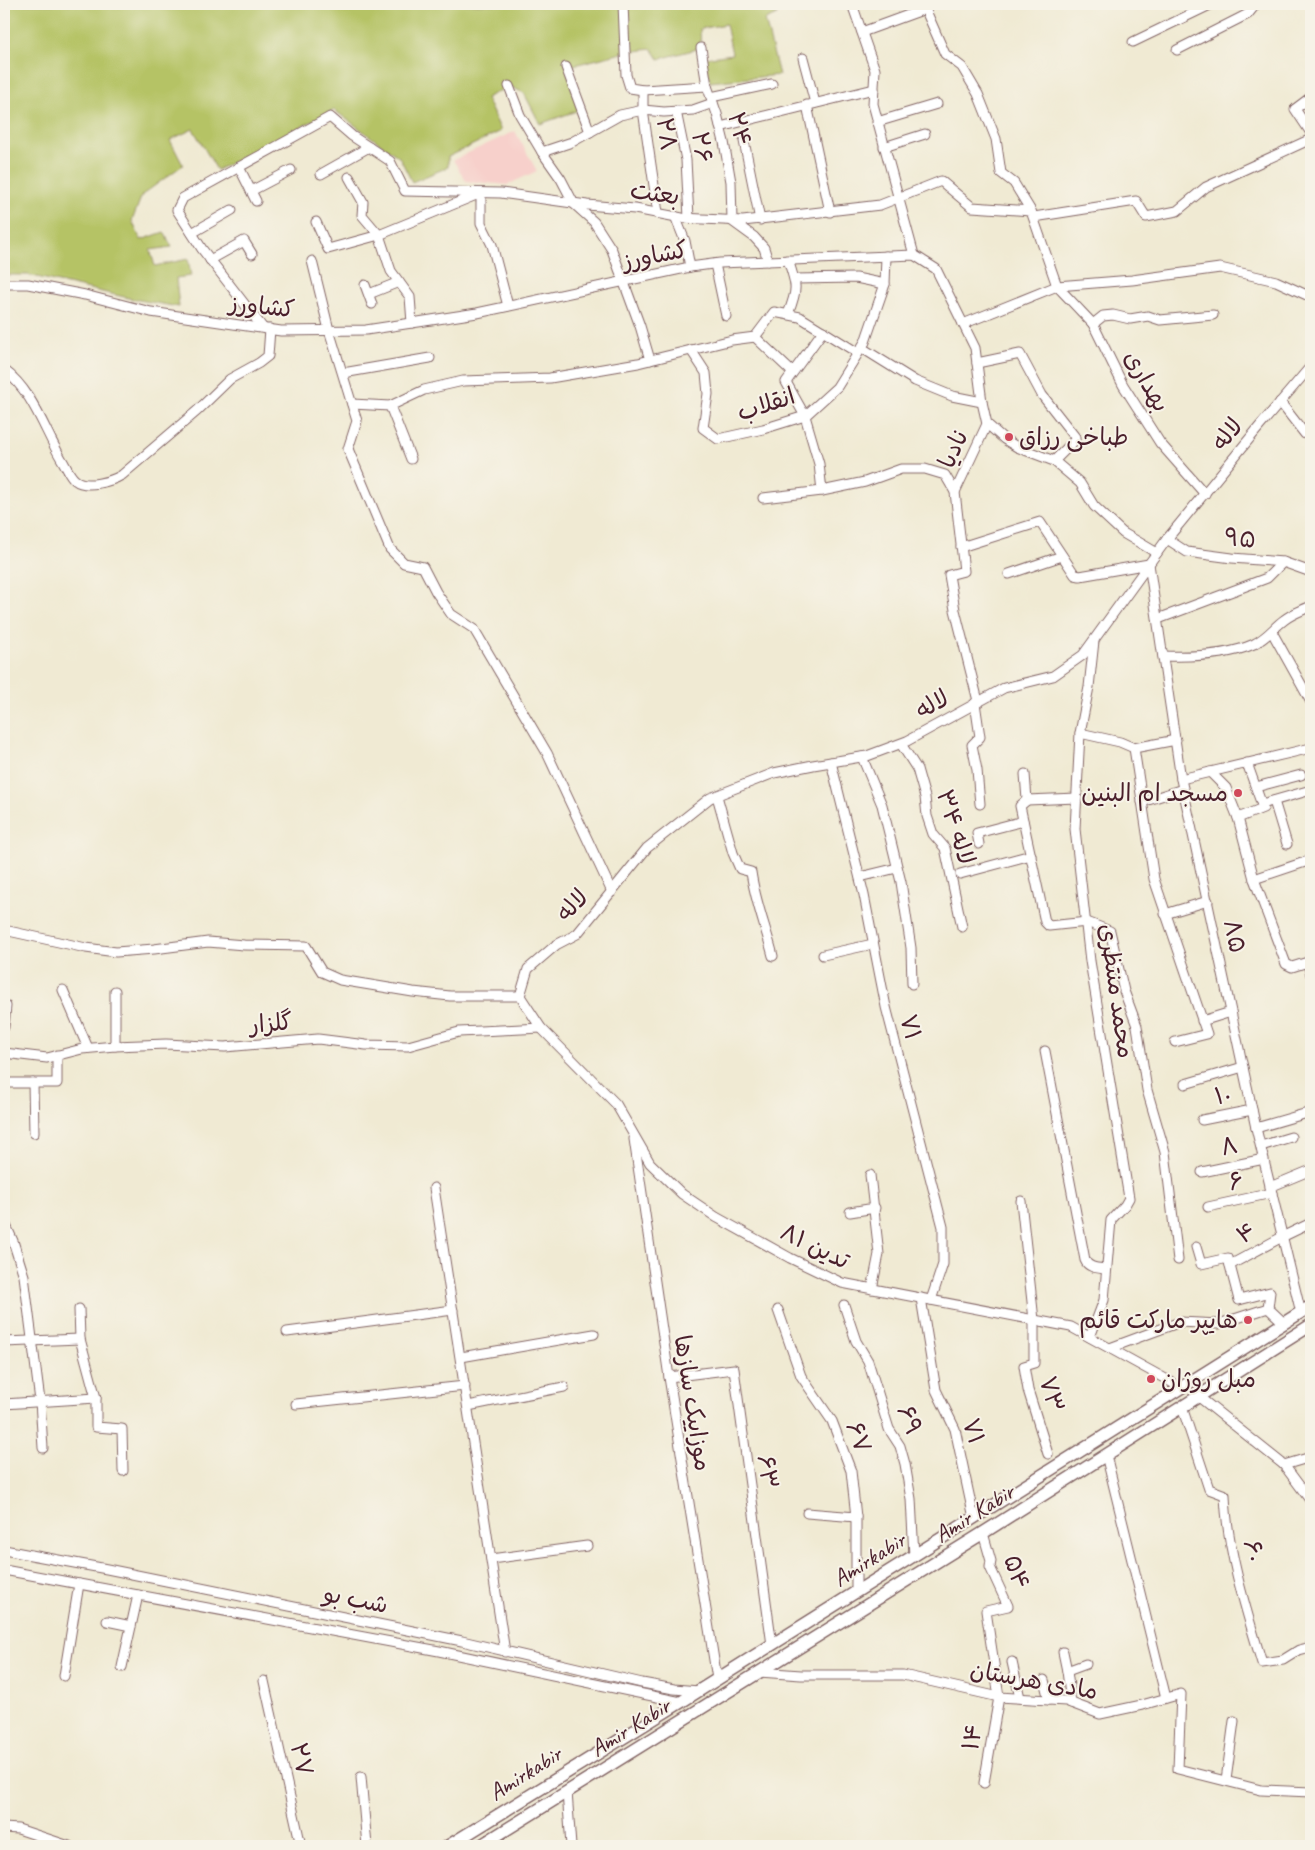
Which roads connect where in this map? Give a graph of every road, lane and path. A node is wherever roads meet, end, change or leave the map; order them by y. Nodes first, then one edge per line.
1 (623, 4) edge
2 (852, 4) edge
3 (1212, 4) edge
4 (1256, 4) edge
5 (924, 6) edge
6 (862, 32) junction
7 (1133, 42) dead end
8 (701, 48) dead end
9 (1177, 50) dead end
10 (803, 58) dead end
11 (566, 67) dead end
12 (772, 84) dead end
13 (509, 86) dead end
14 (707, 86) junction
15 (874, 89) junction
16 (643, 90) junction
17 (1311, 97) edge
18 (712, 100) junction
19 (811, 104) junction
20 (937, 104) dead end
21 (644, 110) junction
22 (676, 111) junction
23 (878, 122) junction
24 (720, 127) junction
25 (590, 132) junction
26 (1311, 133) edge
27 (925, 134) dead end
28 (1311, 139) edge
29 (744, 141) dead end
30 (369, 147) junction
31 (884, 147) junction
32 (542, 152) junction
33 (239, 168) junction
34 (291, 170) dead end
35 (322, 174) dead end
36 (349, 177) dead end
37 (250, 191) junction
38 (481, 193) junction
39 (898, 199) junction
40 (256, 201) dead end
41 (574, 204) junction
42 (232, 210) dead end
43 (830, 212) junction
44 (658, 213) junction
45 (1033, 214) junction
46 (675, 216) junction
47 (689, 218) junction
48 (760, 220) junction
49 (732, 221) junction
50 (316, 222) dead end
51 (192, 233) junction
52 (379, 235) junction
53 (252, 254) dead end
54 (914, 255) junction
55 (886, 256) junction
56 (210, 260) junction
57 (788, 260) junction
58 (312, 261) dead end
59 (768, 261) junction
60 (715, 264) junction
61 (690, 267) junction
62 (795, 279) junction
63 (624, 281) junction
64 (399, 282) junction
65 (4, 284) edge
66 (885, 284) junction
67 (365, 285) dead end
68 (1057, 286) junction
69 (369, 294) junction
70 (1311, 297) edge
71 (372, 304) dead end
72 (508, 306) junction
73 (788, 314) junction
74 (1213, 315) dead end
75 (726, 316) dead end
76 (412, 322) junction
77 (963, 324) junction
78 (1093, 324) junction
79 (267, 329) junction
80 (329, 330) junction
81 (823, 331) junction
82 (755, 337) junction
83 (691, 350) junction
84 (860, 350) junction
85 (430, 358) dead end
86 (650, 360) junction
87 (977, 363) junction
88 (1311, 366) edge
89 (4, 370) edge
90 (792, 372) junction
91 (343, 373) junction
92 (982, 402) junction
93 (1280, 402) junction
94 (352, 404) junction
95 (390, 406) junction
96 (805, 416) junction
97 (987, 424) junction
98 (1311, 436) edge
99 (411, 459) dead end
100 (1054, 461) junction
101 (822, 491) junction
102 (955, 492) junction
103 (1205, 494) junction
104 (763, 498) dead end
105 (1167, 539) junction
106 (961, 547) junction
107 (1157, 553) junction
108 (1062, 556) junction
109 (1283, 562) junction
110 (1149, 564) junction
111 (1311, 572) edge
112 (1009, 574) dead end
113 (1311, 606) edge
114 (1158, 619) junction
115 (1272, 632) junction
116 (1094, 641) junction
117 (1163, 656) junction
118 (977, 702) junction
119 (1311, 702) edge
120 (1080, 733) junction
121 (1176, 740) junction
122 (901, 744) junction
123 (1134, 748) junction
124 (1311, 748) edge
125 (862, 757) junction
126 (831, 762) junction
127 (1247, 763) junction
128 (1210, 772) junction
129 (1025, 774) dead end
130 (1301, 775) dead end
131 (1181, 779) junction
132 (1256, 787) junction
133 (1183, 789) junction
134 (1311, 790) edge
135 (717, 796) junction
136 (1077, 798) junction
137 (1028, 800) junction
138 (1274, 801) junction
139 (1142, 802) junction
140 (980, 804) dead end
141 (1262, 804) junction
142 (1238, 818) junction
143 (1024, 821) junction
144 (979, 844) dead end
145 (1287, 844) dead end
146 (1031, 855) junction
147 (1311, 860) edge
148 (897, 868) junction
149 (960, 874) dead end
150 (860, 877) junction
151 (1254, 879) junction
152 (612, 892) junction
153 (1208, 901) junction
154 (1166, 914) junction
155 (1086, 922) junction
156 (962, 927) dead end
157 (4, 930) edge
158 (874, 944) junction
159 (823, 955) dead end
160 (772, 956) dead end
161 (1310, 962) edge
162 (1311, 975) edge
163 (912, 984) dead end
164 (63, 990) dead end
165 (115, 992) dead end
166 (520, 996) junction
167 (4, 1006) edge
168 (1231, 1012) junction
169 (1202, 1020) junction
170 (4, 1027) edge
171 (541, 1028) junction
172 (1175, 1042) dead end
173 (115, 1046) junction
174 (88, 1048) junction
175 (1045, 1051) dead end
176 (4, 1053) edge
177 (57, 1055) junction
178 (1243, 1067) junction
179 (11, 1083) dead end
180 (33, 1083) junction
181 (1185, 1084) dead end
182 (1252, 1110) junction
183 (1311, 1112) edge
184 (1202, 1120) dead end
185 (1256, 1128) junction
186 (633, 1132) junction
187 (34, 1133) dead end
188 (1291, 1137) dead end
189 (1261, 1146) junction
190 (1264, 1159) junction
191 (1311, 1170) edge
192 (1202, 1172) dead end
193 (870, 1175) dead end
194 (434, 1188) dead end
195 (1271, 1190) junction
196 (1021, 1200) dead end
197 (1208, 1207) dead end
198 (875, 1208) junction
199 (850, 1212) dead end
200 (4, 1221) edge
201 (1311, 1223) edge
202 (1282, 1236) junction
203 (1196, 1247) dead end
204 (1178, 1260) dead end
205 (1230, 1265) junction
206 (1106, 1269) junction
207 (872, 1289) junction
208 (921, 1298) junction
209 (931, 1300) junction
210 (844, 1305) dead end
211 (1311, 1306) edge
212 (1268, 1308) junction
213 (79, 1309) dead end
214 (453, 1310) junction
215 (778, 1310) dead end
216 (1300, 1313) junction
217 (1034, 1320) junction
218 (1284, 1323) junction
219 (1311, 1325) edge
220 (287, 1332) dead end
221 (594, 1334) dead end
222 (1090, 1337) junction
223 (80, 1339) junction
224 (33, 1340) junction
225 (4, 1342) edge
226 (1110, 1348) junction
227 (461, 1357) junction
228 (669, 1377) junction
229 (465, 1386) junction
230 (564, 1387) dead end
231 (1182, 1388) junction
232 (1198, 1397) junction
233 (96, 1398) junction
234 (40, 1401) junction
235 (4, 1404) edge
236 (296, 1404) dead end
237 (468, 1406) junction
238 (1182, 1407) junction
239 (43, 1448) dead end
240 (1048, 1454) dead end
241 (1106, 1455) junction
242 (1311, 1457) edge
243 (1284, 1465) junction
244 (123, 1471) dead end
245 (1311, 1504) edge
246 (807, 1513) dead end
247 (856, 1517) junction
248 (974, 1518) junction
249 (983, 1533) junction
250 (587, 1546) dead end
251 (4, 1550) edge
252 (914, 1556) junction
253 (491, 1558) junction
254 (4, 1570) edge
255 (79, 1584) junction
256 (856, 1592) junction
257 (138, 1595) junction
258 (825, 1612) junction
259 (107, 1621) dead end
260 (834, 1625) junction
261 (131, 1626) junction
262 (772, 1645) junction
263 (1311, 1647) edge
264 (505, 1652) junction
265 (1063, 1652) dead end
266 (1012, 1662) dead end
267 (1086, 1664) dead end
268 (122, 1667) dead end
269 (1068, 1671) junction
270 (759, 1672) junction
271 (64, 1676) dead end
272 (717, 1679) junction
273 (1044, 1680) dead end
274 (264, 1681) dead end
275 (699, 1691) junction
276 (999, 1697) junction
277 (1020, 1698) junction
278 (1166, 1698) junction
279 (1049, 1700) junction
280 (680, 1702) junction
281 (1071, 1703) junction
282 (1234, 1721) dead end
283 (361, 1777) dead end
284 (1226, 1780) junction
285 (984, 1783) dead end
286 (567, 1792) junction
287 (1311, 1792) edge
288 (4, 1828) edge
289 (69, 1846) edge
290 (301, 1846) edge
291 (367, 1846) edge
292 (448, 1846) edge
293 (480, 1846) edge
294 (571, 1846) edge

1 - 16 street
2 - 6 street
3 - 7 street
4 - 9 street
5 - 6 street
5 - 45 street
6 - 15 street
8 - 14 street, ۲۴
10 - 19 street
11 - 25 street
12 - 18 street
13 - 32 street
14 - 16 street
14 - 18 street, ۲۴
15 - 19 street
15 - 23 street
16 - 21 street, ۲۸
17 - 26 street
18 - 22 street
18 - 24 street, ۲۴
19 - 24 street
19 - 43 street
20 - 23 street
21 - 22 street
21 - 25 street
21 - 44 street, ۲۸
22 - 47 street, ۲۶
23 - 31 street
24 - 49 street, ۲۴
25 - 32 street
27 - 31 street
28 - 45 street
29 - 48 street
30 - 33 street
30 - 35 street
30 - 38 street, بعثت
31 - 39 street
32 - 41 street
33 - 37 street
33 - 51 street
34 - 37 street
36 - 52 street
37 - 40 street
38 - 41 street, بعثت
38 - 52 street
38 - 72 street
39 - 43 street, بعثت
39 - 45 street, بعثت
39 - 54 street
41 - 44 street, بعثت
41 - 63 street
42 - 51 street
43 - 48 street, بعثت
44 - 46 street, بعثت
45 - 68 street
46 - 47 street, بعثت
46 - 61 street
47 - 49 street, بعثت
48 - 49 street, بعثت
49 - 59 street
50 - 52 street
51 - 56 street
52 - 64 street
53 - 56 street
54 - 55 street, کشاورز
54 - 77 street
55 - 57 street, کشاورز
55 - 66 street, انقلاب
56 - 79 street
57 - 59 street, کشاورز
57 - 62 street
58 - 80 street
59 - 60 street, کشاورز
60 - 61 street, کشاورز
60 - 75 street
61 - 63 street, کشاورز
62 - 66 street
62 - 73 street
63 - 72 street, کشاورز
63 - 86 street
64 - 69 street
64 - 76 street
65 - 79 street, کشاورز
66 - 84 street, انقلاب
67 - 69 street
68 - 70 street
68 - 77 street
68 - 78 street, بهداری
69 - 71 street
72 - 76 street, کشاورز
73 - 81 street
73 - 82 street
74 - 78 street
76 - 80 street, کشاورز
77 - 87 street
78 - 103 street, بهداری
79 - 80 street, کشاورز
79 - 89 street
80 - 91 street
81 - 84 street
81 - 90 street
82 - 83 street
82 - 90 street
83 - 86 street
83 - 96 street, انقلاب
84 - 92 street
84 - 96 street, انقلاب
85 - 91 street
86 - 95 street
87 - 92 street
87 - 100 street
88 - 93 street, لاله
90 - 96 street
91 - 94 street
92 - 97 street
93 - 98 street
93 - 103 street, لاله
94 - 95 street
94 - 152 street
95 - 99 street
96 - 101 street
97 - 100 street
97 - 102 street, نادیا
100 - 107 street
101 - 102 street
101 - 104 street
102 - 106 street
103 - 105 street, لاله
105 - 107 street, لاله
105 - 109 street, ۹۵
106 - 108 street
106 - 118 street
107 - 110 street, لاله
108 - 110 street
108 - 112 street
109 - 111 street, ۹۵
109 - 114 street
110 - 114 street, ۸۵
110 - 116 street, لاله
113 - 115 street
114 - 117 street, ۸۵
115 - 117 street
115 - 119 street
116 - 118 street, لاله
116 - 120 street, محمد منتظری
117 - 121 street, ۸۵
118 - 122 street, لاله
118 - 140 street
120 - 123 street
120 - 136 street, محمد منتظری
121 - 123 street
121 - 131 street, ۸۵
122 - 125 street, لاله
122 - 156 street, لاله ۳۴
123 - 139 street
124 - 127 street
125 - 126 street, لاله
125 - 148 street
126 - 135 street, لاله
126 - 150 street, ۷۱
127 - 128 street
127 - 132 street
128 - 131 street
128 - 142 street
129 - 137 street
130 - 132 street
131 - 133 street, ۸۵
132 - 141 street
133 - 139 street
133 - 153 street, ۸۵
134 - 138 street
135 - 152 street, لاله
135 - 160 street
136 - 137 street
136 - 155 street, محمد منتظری
137 - 143 street
138 - 141 street
138 - 145 street
139 - 154 street
141 - 142 street
142 - 151 street
143 - 144 street
143 - 146 street
146 - 149 street
146 - 155 street
147 - 151 street
148 - 150 street
148 - 163 street
150 - 158 street, ۷۱
151 - 161 street
152 - 166 street, لاله
153 - 154 street
153 - 168 street, ۸۵
154 - 169 street
155 - 204 street
155 - 206 street, محمد منتظری
157 - 166 street
158 - 159 street
158 - 209 street, ۷۱
161 - 162 street
164 - 174 street
165 - 173 street
166 - 171 street, تدین ۸۱
167 - 170 street
168 - 169 street
168 - 178 street, ۸۵
169 - 172 street
171 - 173 street, گلزار
171 - 186 street, تدین ۸۱
173 - 174 street, گلزار
174 - 177 street, گلزار
175 - 206 street
176 - 177 street, گلزار
177 - 180 street
178 - 181 street
178 - 182 street, ۸۵
179 - 180 street
180 - 187 street
182 - 184 street, ۱۰
182 - 185 street, ۸۵
183 - 185 street
185 - 189 street, ۸۵
186 - 207 street, تدین ۸۱
186 - 228 street, موزاییک سازها
188 - 189 street
189 - 190 street, ۸۵
190 - 192 street, ۸
190 - 195 street, ۸۵
191 - 195 street, ۶
193 - 198 street
194 - 214 street
195 - 197 street, ۶
195 - 202 street, ۸۵
196 - 217 street
198 - 199 street
198 - 207 street
200 - 224 street
201 - 202 street, ۴
202 - 205 street, ۴
202 - 216 street, ۸۵
203 - 205 street
205 - 212 street
206 - 222 street, محمد منتظری
207 - 208 street, تدین ۸۱
208 - 209 street, تدین ۸۱
208 - 248 street, ۷۱
209 - 217 street, تدین ۸۱
210 - 252 street, ۶۹
211 - 216 main road, Amirkabir
212 - 218 street
212 - 226 street
213 - 223 street
214 - 220 street
214 - 227 street
215 - 247 street, ۶۷
216 - 218 main road, Amirkabir
217 - 222 street, تدین ۸۱
217 - 240 street, ۷۳
218 - 231 main road, Amirkabir
219 - 232 main road, Amir Kabir
221 - 227 street
222 - 226 street, تدین ۸۱
223 - 224 street
223 - 233 street
224 - 225 street
224 - 234 street
226 - 231 street, تدین ۸۱
227 - 229 street
228 - 262 street, ۶۳
228 - 272 street, موزاییک سازها
229 - 236 street
229 - 237 street
230 - 237 street
231 - 248 main road, Amirkabir
232 - 238 main road, Amir Kabir
232 - 243 street
233 - 234 street
233 - 244 street
234 - 235 street
234 - 239 street
237 - 253 street
238 - 241 main road, Amir Kabir
238 - 263 street, ۶۰
241 - 249 main road, Amir Kabir
241 - 278 street
242 - 243 street
243 - 245 street
246 - 247 street
247 - 256 street, ۶۷
248 - 252 main road, Amirkabir
249 - 260 main road, Amir Kabir
249 - 276 street, ۵۴
250 - 253 street
251 - 264 street, شب بو
252 - 256 main road, Amirkabir
253 - 264 street
254 - 255 street, شب بو
255 - 257 street, شب بو
255 - 271 street
256 - 258 main road, Amirkabir
257 - 261 street
257 - 280 street, شب بو
258 - 260 main road
258 - 262 main road, Amirkabir
259 - 261 street
260 - 270 main road, Amir Kabir
261 - 268 street
262 - 272 main road, Amirkabir
264 - 275 street, شب بو
265 - 269 street
266 - 277 street
267 - 269 street
269 - 281 street
270 - 276 street, مادی هرستان
270 - 286 main road, Amir Kabir
272 - 275 main road, Amirkabir
273 - 279 street
274 - 290 street, ۲۷
275 - 280 main road, Amirkabir
276 - 277 street, مادی هرستان
276 - 285 street, ۱۴
277 - 279 street, مادی هرستان
278 - 281 street, مادی هرستان
278 - 284 street
279 - 281 street, مادی هرستان
280 - 292 main road, Amirkabir
282 - 284 street
283 - 291 street
284 - 287 street
286 - 293 main road, Amir Kabir
286 - 294 street
288 - 289 street

